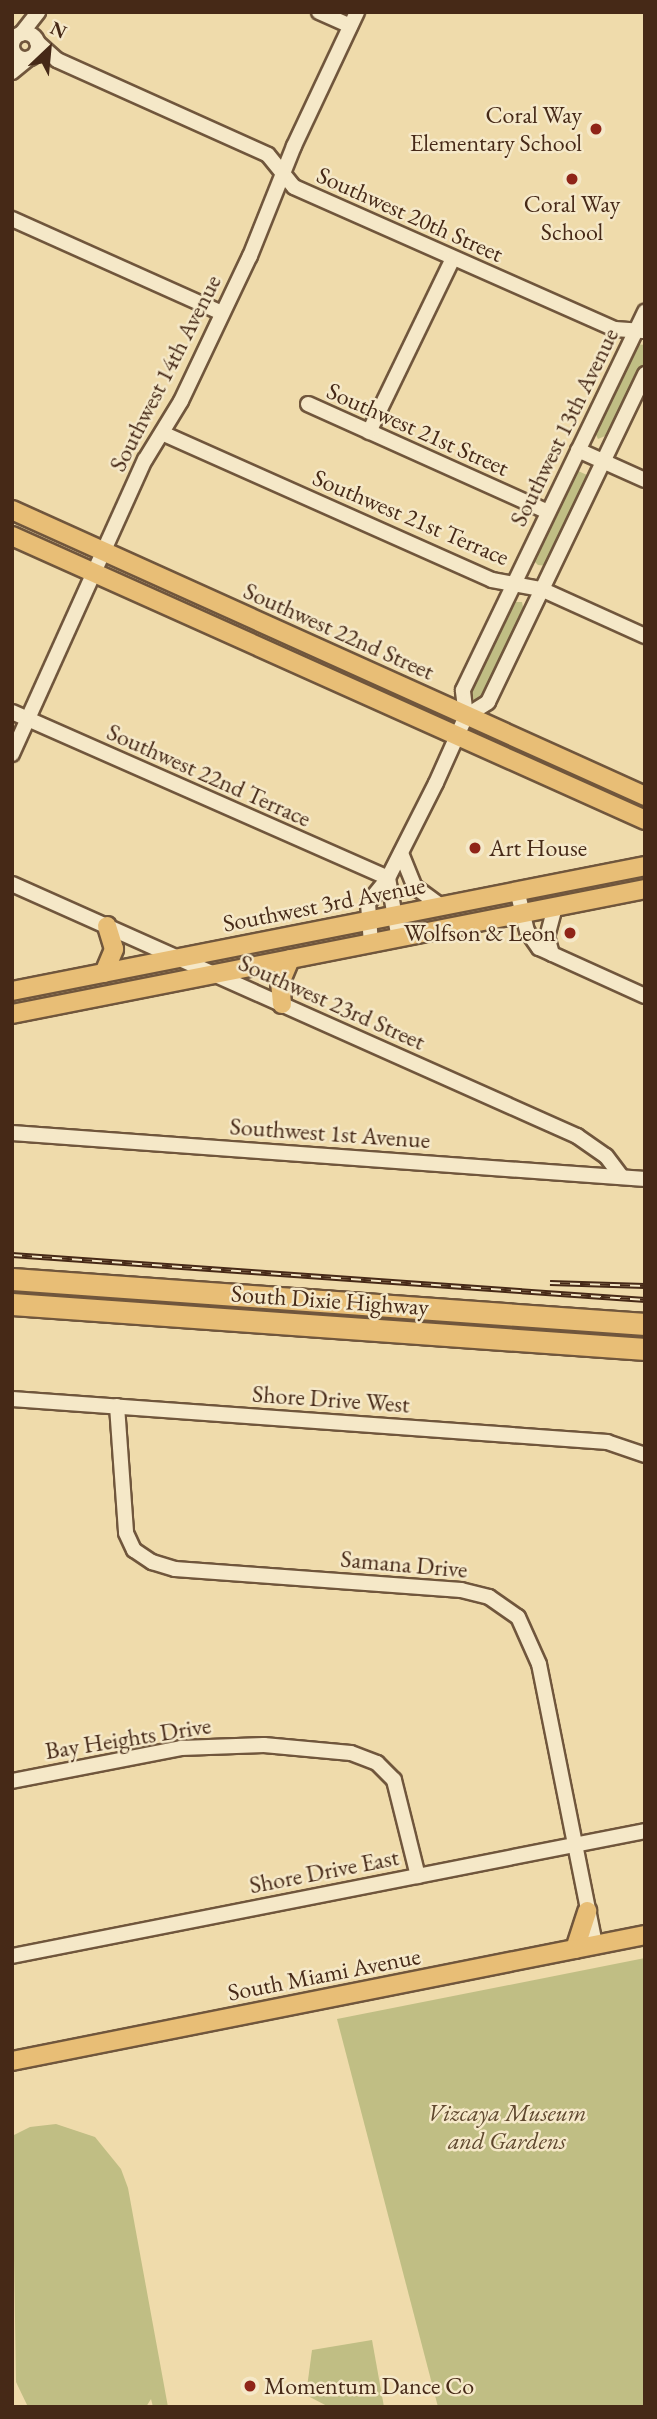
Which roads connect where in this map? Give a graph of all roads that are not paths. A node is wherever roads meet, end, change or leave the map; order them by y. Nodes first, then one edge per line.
1 (319, 12) edge
2 (357, 12) edge
3 (37, 15) edge
4 (350, 26) junction
5 (20, 41) edge
6 (12, 56) edge
7 (30, 58) junction
8 (57, 60) junction
9 (12, 72) edge
10 (283, 172) junction
11 (12, 219) edge
12 (453, 258) junction
13 (645, 312) edge
14 (222, 313) junction
15 (640, 331) edge
16 (645, 374) edge
17 (307, 404) dead end
18 (369, 432) junction
19 (162, 433) junction
20 (578, 450) junction
21 (603, 461) junction
22 (645, 480) edge
23 (12, 510) edge
24 (548, 512) junction
25 (12, 536) edge
26 (104, 552) junction
27 (92, 572) junction
28 (514, 585) junction
29 (541, 589) junction
30 (645, 636) edge
31 (12, 712) edge
32 (466, 716) junction
33 (27, 718) junction
34 (458, 737) junction
35 (12, 754) edge
36 (645, 796) edge
37 (644, 821) edge
38 (645, 852) edge
39 (401, 853) junction
40 (640, 867) edge
41 (388, 878) junction
42 (12, 884) edge
43 (645, 889) edge
44 (517, 890) junction
45 (441, 906) junction
46 (555, 908) junction
47 (395, 915) junction
48 (523, 915) junction
49 (366, 920) junction
50 (107, 926) junction
51 (399, 939) junction
52 (371, 944) junction
53 (552, 954) junction
54 (177, 959) junction
55 (290, 959) junction
56 (104, 973) junction
57 (212, 974) junction
58 (12, 991) edge
59 (645, 996) edge
60 (282, 1004) junction
61 (12, 1014) edge
62 (12, 1133) edge
63 (622, 1177) junction
64 (645, 1179) edge
65 (12, 1279) edge
66 (12, 1304) edge
67 (645, 1324) edge
68 (645, 1349) edge
69 (12, 1399) edge
70 (117, 1406) junction
71 (644, 1455) edge
72 (13, 1777) edge
73 (645, 1831) edge
74 (575, 1844) junction
75 (418, 1876) junction
76 (587, 1910) junction
77 (645, 1935) edge
78 (596, 1945) junction
79 (575, 1949) junction
80 (12, 1956) edge
81 (12, 2061) edge

1 - 4 street
2 - 4 street, Southwest 14th Avenue
3 - 5 street
4 - 10 street, Southwest 14th Avenue
5 - 6 street
5 - 7 street, Southwest 20th Street
5 - 8 street, Southwest 20th Street
7 - 8 street, Southwest 20th Street
7 - 9 street
8 - 10 street, Southwest 20th Street
10 - 12 street, Southwest 20th Street
10 - 14 street, Southwest 14th Avenue
11 - 14 street
12 - 15 street, Southwest 20th Street
12 - 18 street
13 - 15 street, Southwest 13th Avenue
14 - 19 street, Southwest 14th Avenue
15 - 20 street, Southwest 13th Avenue
16 - 21 street, Southwest 13th Avenue
17 - 18 street, Southwest 21st Street
18 - 24 street, Southwest 21st Street
19 - 26 street, Southwest 14th Avenue
19 - 28 street, Southwest 21st Terrace
20 - 21 street
20 - 24 street, Southwest 13th Avenue
21 - 22 street
21 - 29 street, Southwest 13th Avenue
23 - 26 main road, Southwest 22nd Street
24 - 28 street, Southwest 13th Avenue
25 - 27 main road, Southwest 22nd Street
26 - 27 street, Southwest 14th Avenue
26 - 32 main road, Southwest 22nd Street
27 - 33 street, Southwest 14th Avenue
27 - 34 main road, Southwest 22nd Street
28 - 29 street, Southwest 21st Terrace
28 - 32 street, Southwest 13th Avenue
29 - 30 street, Southwest 21st Terrace
29 - 32 street, Southwest 13th Avenue
31 - 33 street, Southwest 22nd Terrace
32 - 34 street, Southwest 13th Avenue
32 - 36 main road, Southwest 22nd Street
33 - 35 street, Southwest 14th Avenue
33 - 41 street, Southwest 22nd Terrace
34 - 37 main road, Southwest 22nd Street
34 - 39 street, Southwest 13th Avenue
38 - 40 main road
39 - 41 street, Southwest 13th Avenue
39 - 45 street
40 - 44 main road, Southwest 3rd Avenue
41 - 47 street
41 - 49 street, Southwest 13th Avenue
42 - 50 street, Southwest 23rd Street
43 - 46 main road, Southwest 3rd Avenue
44 - 45 main road, Southwest 3rd Avenue
44 - 48 street
45 - 47 main road, Southwest 3rd Avenue
46 - 48 main road, Southwest 3rd Avenue
46 - 53 street
47 - 49 main road, Southwest 3rd Avenue
47 - 51 street
48 - 51 main road, Southwest 3rd Avenue
48 - 53 street
49 - 52 street
49 - 54 main road, Southwest 3rd Avenue
50 - 54 street, Southwest 23rd Street
50 - 56 main road
51 - 52 main road, Southwest 3rd Avenue
52 - 55 main road, Southwest 3rd Avenue
53 - 59 street
54 - 56 main road, Southwest 3rd Avenue
54 - 57 street, Southwest 23rd Street
55 - 57 main road, Southwest 3rd Avenue
55 - 60 main road
56 - 58 main road, Southwest 3rd Avenue
57 - 60 street, Southwest 23rd Street
57 - 61 main road, Southwest 3rd Avenue
60 - 63 street, Southwest 23rd Street
62 - 63 street, Southwest 1st Avenue
63 - 64 street, Southwest 1st Avenue
65 - 67 highway, South Dixie Highway
66 - 68 highway, South Dixie Highway
69 - 70 street, Shore Drive West
70 - 71 street, Shore Drive West
70 - 74 street, Samana Drive
72 - 75 street, Bay Heights Drive
73 - 74 street, Shore Drive East
74 - 75 street, Shore Drive East
74 - 76 street, Samana Drive
75 - 80 street, Shore Drive East
76 - 78 street, Samana Drive
76 - 79 main road
77 - 78 main road, South Miami Avenue
78 - 79 main road, South Miami Avenue
79 - 81 main road, South Miami Avenue

